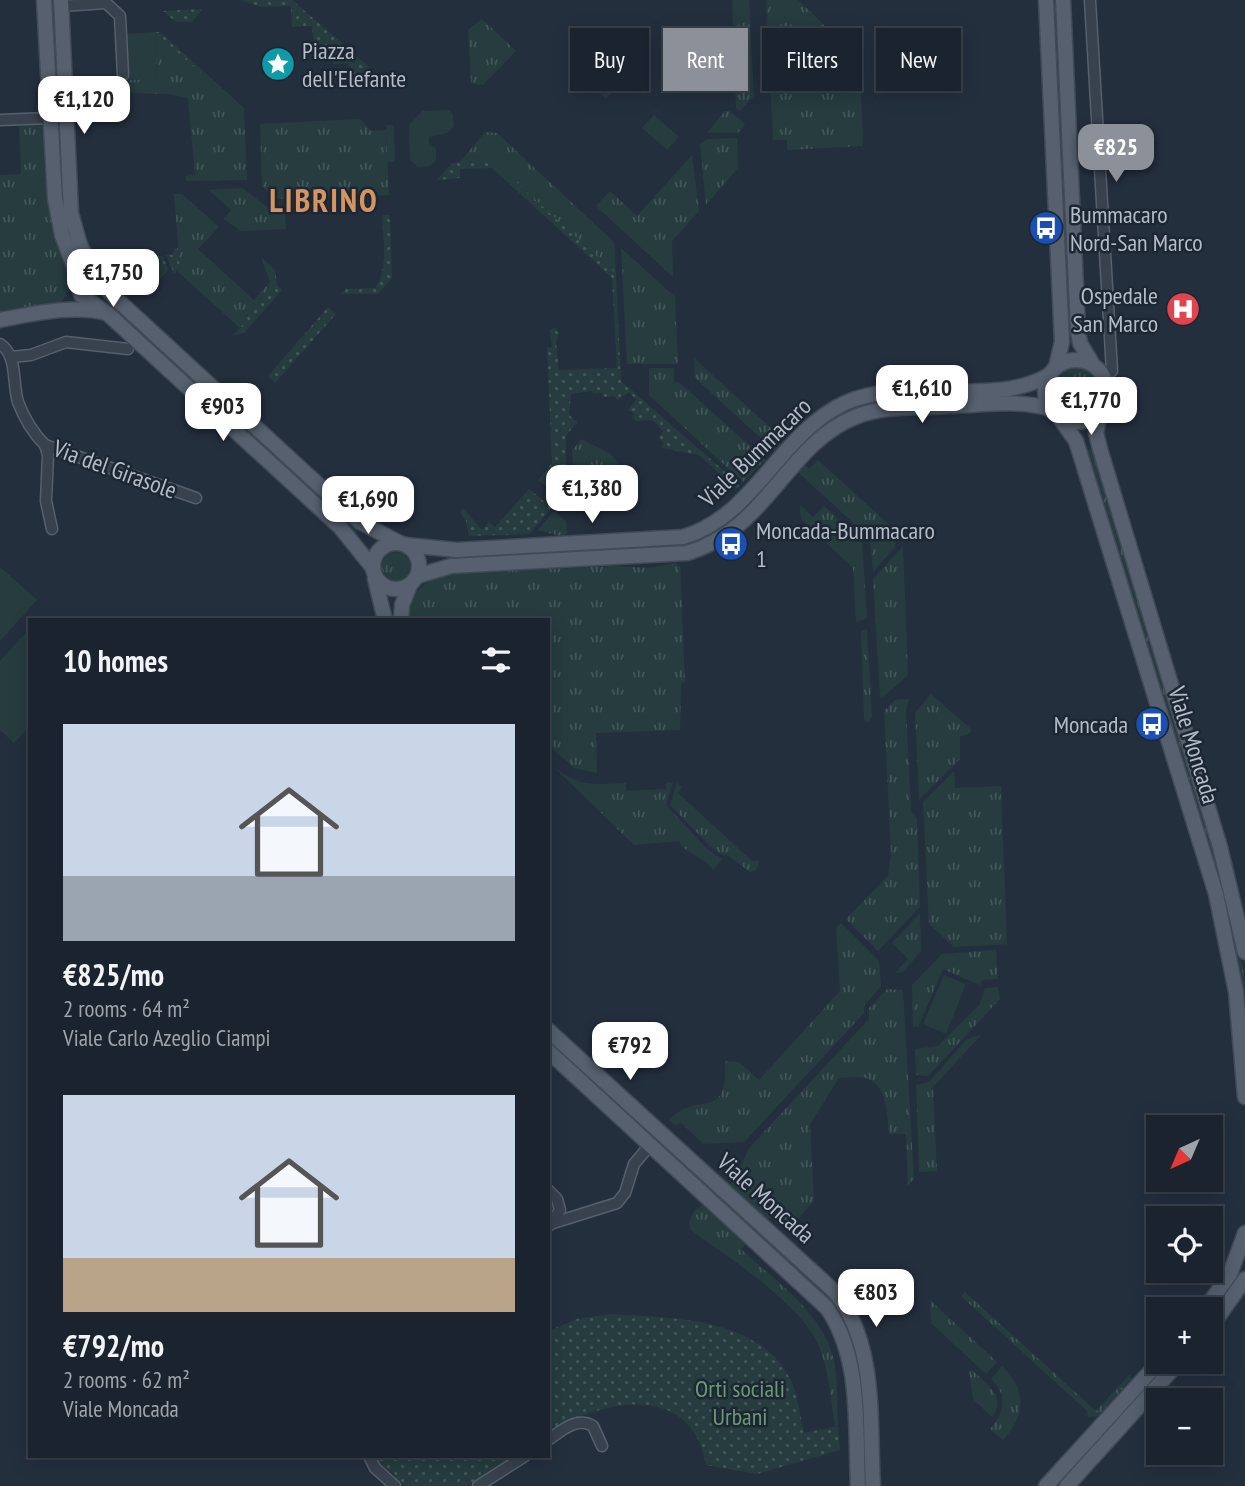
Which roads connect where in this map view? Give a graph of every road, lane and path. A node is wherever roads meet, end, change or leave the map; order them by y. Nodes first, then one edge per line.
1 (44, 0) edge
2 (1046, 0) edge
3 (1063, 0) edge
4 (1090, 0) edge
5 (61, 3) edge
6 (123, 75) dead end
7 (50, 118) junction
8 (0, 120) edge
9 (101, 282) junction
10 (84, 294) junction
11 (54, 311) junction
12 (71, 311) junction
13 (108, 314) junction
14 (0, 320) edge
15 (0, 344) edge
16 (128, 349) dead end
17 (11, 357) junction
18 (1092, 363) junction
19 (1052, 371) junction
20 (1112, 371) dead end
21 (1101, 410) junction
22 (1055, 413) junction
23 (46, 445) junction
24 (196, 498) dead end
25 (360, 522) junction
26 (52, 529) dead end
27 (352, 538) junction
28 (403, 544) junction
29 (448, 550) junction
30 (451, 566) junction
31 (373, 571) junction
32 (414, 580) junction
33 (385, 618) edge
34 (399, 618) edge
35 (1245, 952) edge
36 (550, 1032) edge
37 (550, 1053) edge
38 (1245, 1097) edge
39 (660, 1133) junction
40 (650, 1144) junction
41 (687, 1158) junction
42 (677, 1169) junction
43 (550, 1192) edge
44 (559, 1203) junction
45 (582, 1211) junction
46 (550, 1224) edge
47 (550, 1225) edge
48 (1245, 1233) edge
49 (1245, 1279) edge
50 (1214, 1297) edge
51 (1223, 1309) edge
52 (1148, 1374) edge
53 (1169, 1374) edge
54 (550, 1439) edge
55 (602, 1446) dead end
56 (370, 1458) edge
57 (521, 1458) edge
58 (395, 1486) edge
59 (478, 1486) edge
60 (858, 1486) edge
61 (873, 1486) edge
62 (1046, 1486) edge
63 (1067, 1486) edge

1 - 7 main road
2 - 19 main road
3 - 18 main road
4 - 20 street
5 - 6 street
5 - 9 main road, Viale Bummacaro
7 - 8 street
7 - 10 main road
9 - 10 main road
9 - 10 main road
9 - 25 main road, Viale Bummacaro
10 - 11 main road
10 - 12 main road
10 - 13 main road
11 - 12 main road
11 - 14 main road
12 - 13 main road
13 - 27 main road
15 - 17 street
16 - 17 street
17 - 23 street, Via del Girasole
18 - 19 main road
18 - 21 main road
19 - 22 main road
19 - 29 main road, Viale Bummacaro
21 - 22 main road
21 - 35 main road
22 - 30 main road
22 - 38 main road, Viale Moncada
23 - 24 street, Via del Girasole
23 - 26 street
25 - 27 main road
25 - 28 main road, Viale Bummacaro
27 - 31 main road
28 - 29 main road, Viale Bummacaro
28 - 31 main road
28 - 32 main road
29 - 30 main road
30 - 32 main road
31 - 32 main road
31 - 33 main road
32 - 34 main road
36 - 39 main road, Viale Moncada
37 - 40 main road
39 - 40 main road
39 - 41 main road, Viale Moncada
40 - 42 main road
40 - 45 street
41 - 42 main road
41 - 61 main road, Viale Moncada
42 - 60 main road
43 - 44 street
44 - 45 street
44 - 46 street
45 - 47 street
48 - 50 main road
49 - 51 main road
52 - 62 main road
53 - 63 main road
54 - 55 street
56 - 58 street
57 - 59 street

